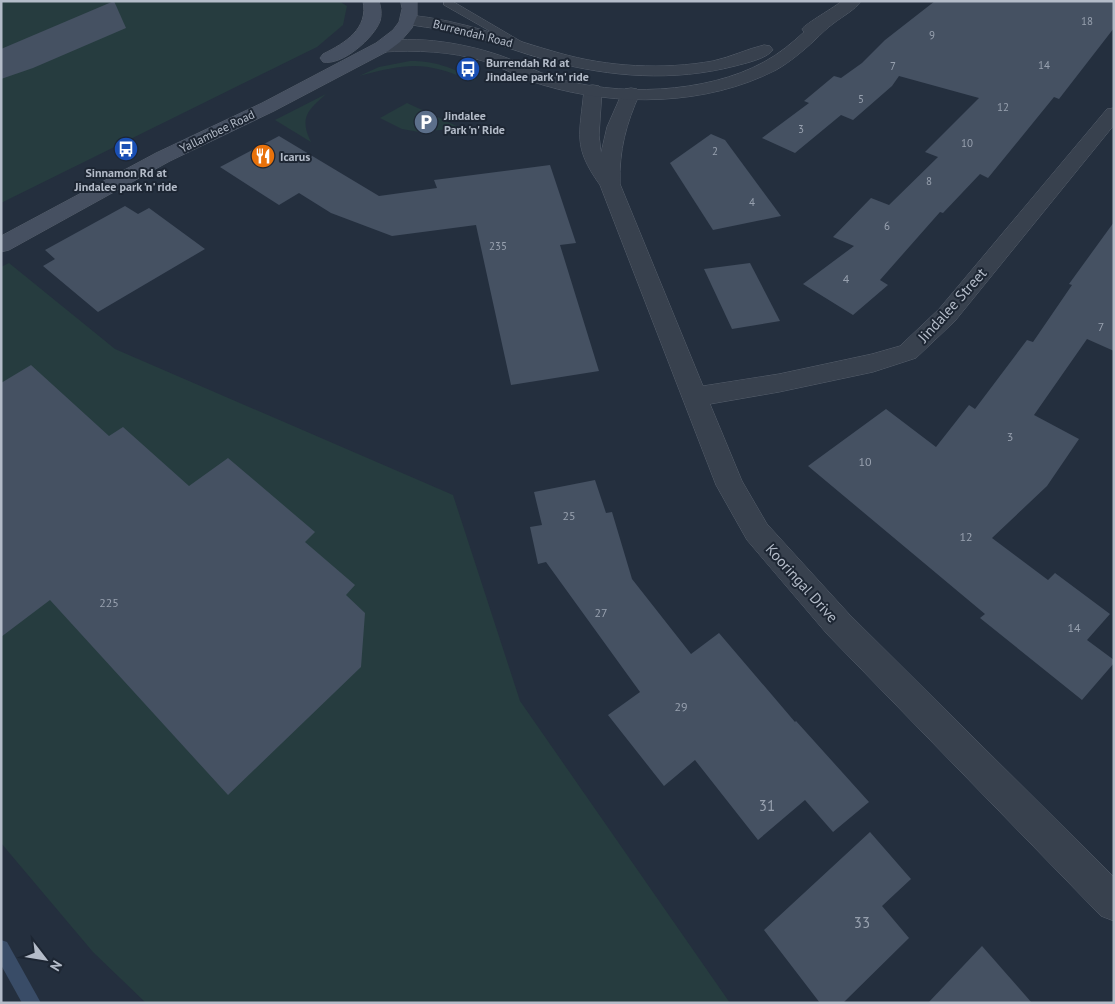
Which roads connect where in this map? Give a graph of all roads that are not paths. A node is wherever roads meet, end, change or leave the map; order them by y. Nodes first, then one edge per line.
1 (371, 1) edge
2 (409, 1) edge
3 (850, 2) edge
4 (448, 3) dead end
5 (826, 21) junction
6 (406, 25) junction
7 (366, 30) junction
8 (522, 45) junction
9 (382, 47) junction
10 (501, 61) junction
11 (622, 70) junction
12 (593, 90) junction
13 (631, 93) junction
14 (1114, 113) edge
15 (589, 143) junction
16 (611, 144) junction
17 (160, 154) junction
18 (133, 168) junction
19 (610, 184) junction
20 (1, 227) edge
21 (1, 245) edge
22 (696, 397) junction
23 (1114, 903) edge

1 - 7 main road
2 - 6 main road
3 - 5 street, Burrendah Road
4 - 8 lane
5 - 11 street, Burrendah Road
5 - 13 street
6 - 7 main road, Burrendah Road
6 - 8 street, Burrendah Road
6 - 9 main road, Yallambee Road
6 - 10 street, Burrendah Road
7 - 17 main road, Yallambee Road
8 - 11 street, Burrendah Road
9 - 10 street
9 - 17 main road, Yallambee Road
10 - 12 street
11 - 12 street
11 - 13 street
12 - 13 street
12 - 15 street, Kooringal Drive
13 - 16 street, Kooringal Drive
14 - 22 street, Jindalee Street
15 - 16 street
15 - 19 street, Kooringal Drive
16 - 19 street, Kooringal Drive
17 - 18 main road, Yallambee Road
18 - 20 main road, Yallambee Road
18 - 21 main road, Yallambee Road
19 - 22 street, Kooringal Drive
22 - 23 street, Kooringal Drive

